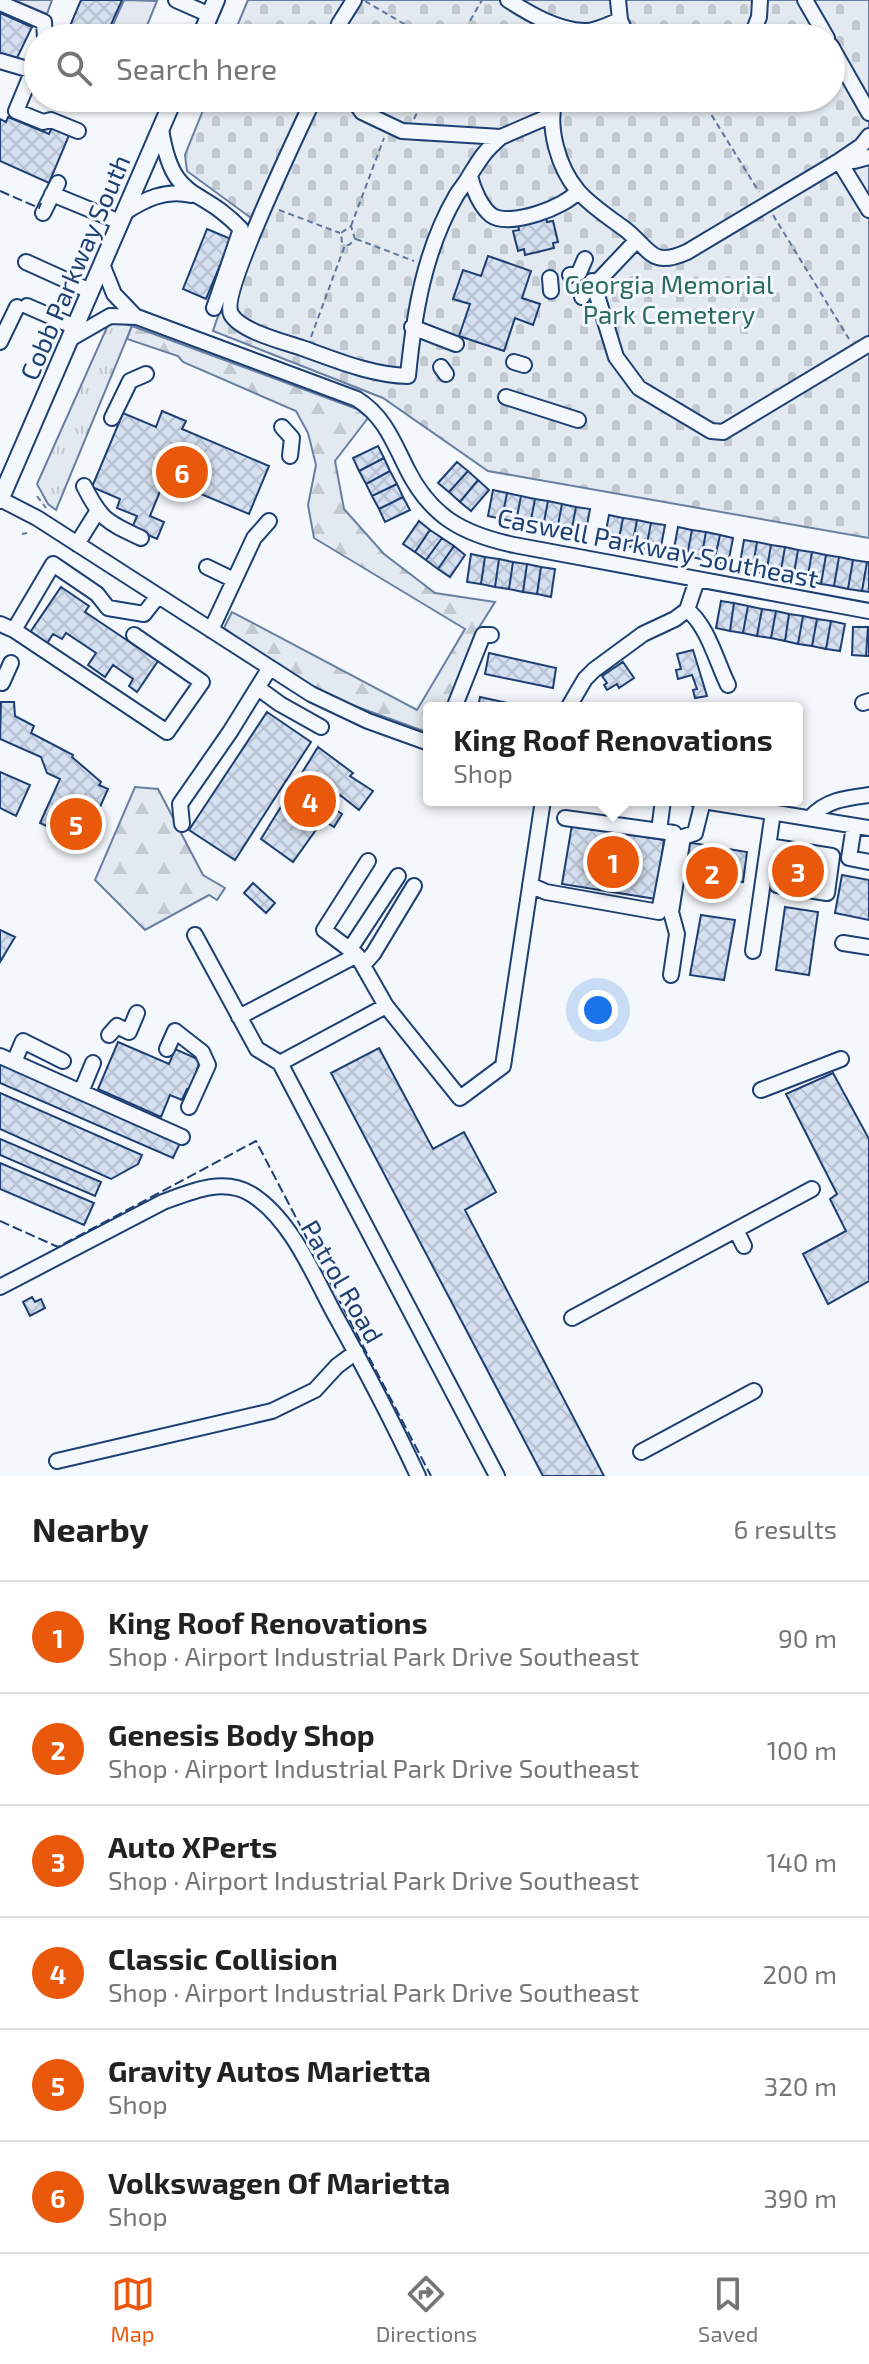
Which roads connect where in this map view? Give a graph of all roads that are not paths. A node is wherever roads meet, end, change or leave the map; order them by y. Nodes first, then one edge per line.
1 (176, 0) edge
2 (354, 0) edge
3 (508, 0) edge
4 (618, 0) edge
5 (760, 0) edge
6 (805, 0) edge
7 (0, 3) edge
8 (213, 8) edge
9 (620, 20) junction
10 (44, 24) edge
11 (342, 24) edge
12 (557, 24) edge
13 (610, 24) edge
14 (622, 24) edge
15 (756, 24) edge
16 (819, 24) edge
17 (0, 61) edge
18 (24, 63) edge
19 (845, 64) edge
20 (863, 87) edge
21 (24, 92) edge
22 (168, 112) edge
23 (308, 112) edge
24 (362, 112) edge
25 (553, 112) edge
26 (869, 113) edge
27 (552, 115) junction
28 (161, 129) junction
29 (78, 131) dead end
30 (869, 136) edge
31 (501, 137) junction
32 (869, 157) edge
33 (839, 161) junction
34 (470, 176) junction
35 (578, 191) junction
36 (196, 196) junction
37 (869, 210) edge
38 (43, 213) dead end
39 (122, 218) junction
40 (636, 241) junction
41 (26, 262) dead end
42 (102, 264) junction
43 (585, 275) junction
44 (90, 291) junction
45 (582, 297) dead end
46 (214, 308) dead end
47 (137, 317) junction
48 (412, 327) junction
49 (72, 333) junction
50 (0, 342) edge
51 (451, 346) dead end
52 (863, 348) edge
53 (146, 374) dead end
54 (506, 397) dead end
55 (112, 418) dead end
56 (578, 420) dead end
57 (282, 427) dead end
58 (290, 456) dead end
59 (84, 486) dead end
60 (0, 499) edge
61 (97, 512) junction
62 (259, 533) dead end
63 (141, 538) dead end
64 (77, 544) junction
65 (207, 567) dead end
66 (234, 580) junction
67 (697, 580) junction
68 (158, 596) junction
69 (687, 610) junction
70 (869, 611) edge
71 (0, 624) edge
72 (14, 630) junction
73 (211, 630) junction
74 (134, 635) dead end
75 (491, 635) dead end
76 (11, 663) dead end
77 (269, 669) junction
78 (2, 683) edge
79 (728, 685) dead end
80 (258, 688) junction
81 (459, 702) edge
82 (572, 702) edge
83 (321, 727) dead end
84 (423, 741) edge
85 (869, 795) edge
86 (542, 806) edge
87 (662, 806) edge
88 (699, 806) edge
89 (760, 806) edge
90 (780, 808) edge
91 (565, 818) dead end
92 (810, 818) junction
93 (182, 824) dead end
94 (862, 827) edge
95 (659, 831) junction
96 (768, 846) junction
97 (368, 861) dead end
98 (869, 862) edge
99 (398, 876) dead end
100 (530, 885) junction
101 (777, 885) dead end
102 (414, 886) dead end
103 (195, 935) dead end
104 (843, 943) dead end
105 (869, 947) edge
106 (753, 951) dead end
107 (357, 956) junction
108 (671, 975) dead end
109 (386, 1006) junction
110 (137, 1013) dead end
111 (239, 1017) junction
112 (10, 1034) dead end
113 (109, 1035) dead end
114 (23, 1041) junction
115 (167, 1049) dead end
116 (7, 1059) edge
117 (841, 1059) dead end
118 (63, 1061) dead end
119 (93, 1063) dead end
120 (280, 1063) junction
121 (761, 1090) dead end
122 (81, 1092) junction
123 (189, 1107) dead end
124 (182, 1137) dead end
125 (812, 1189) dead end
126 (736, 1230) junction
127 (744, 1246) dead end
128 (0, 1287) edge
129 (572, 1318) dead end
130 (356, 1352) junction
131 (754, 1391) dead end
132 (641, 1452) dead end
133 (57, 1461) dead end
134 (418, 1476) edge
135 (497, 1476) edge

1 - 8 street
2 - 11 street
3 - 12 street
4 - 9 street
5 - 15 street
6 - 16 street
7 - 10 street
9 - 13 street
9 - 14 street
17 - 18 street
19 - 20 street
20 - 26 street
21 - 29 street
22 - 28 main road, Cobb Parkway South
23 - 48 street
24 - 31 street
25 - 27 street
27 - 31 street
27 - 35 street
28 - 36 street
28 - 39 main road, Cobb Parkway South
30 - 33 street
31 - 34 street
32 - 33 street
33 - 37 street
33 - 40 street
34 - 35 street
34 - 48 street
35 - 40 street
36 - 39 street
36 - 46 street
38 - 39 street
39 - 42 main road, Cobb Parkway South
40 - 43 street
41 - 44 street
42 - 44 main road, Cobb Parkway South
42 - 47 street, Caswell Parkway Southeast
43 - 45 street
43 - 52 street
44 - 49 main road, Cobb Parkway South
47 - 49 street, Caswell Parkway Southeast
47 - 67 street, Caswell Parkway Southeast
48 - 51 street
49 - 50 street
49 - 60 main road, Cobb Parkway South
53 - 55 street
54 - 56 street
57 - 58 street
59 - 61 street
60 - 64 street
61 - 63 street
61 - 64 street
62 - 66 street
64 - 68 street
65 - 66 street
66 - 73 street
67 - 69 street
67 - 70 street, Caswell Parkway Southeast
68 - 72 street
68 - 73 street
69 - 79 street
69 - 82 street
71 - 72 street
72 - 74 street
73 - 77 street
75 - 81 street
76 - 78 street
77 - 80 street
77 - 84 street
80 - 83 street
80 - 93 street
85 - 92 street
86 - 100 street
87 - 95 street
88 - 108 street
89 - 90 street
90 - 92 street
90 - 96 street
91 - 95 street
92 - 94 street
94 - 98 street
95 - 100 street
96 - 101 street
96 - 106 street
97 - 107 street
99 - 107 street
100 - 109 street
102 - 107 street
103 - 111 street
104 - 105 street
107 - 109 street
107 - 111 street
109 - 120 street
110 - 113 street
111 - 120 street
112 - 114 street
114 - 116 street
114 - 118 street
115 - 123 street
116 - 122 street
117 - 121 street
119 - 122 street
120 - 135 street
122 - 124 street
125 - 126 street
126 - 127 street
126 - 129 street
128 - 130 street, Patrol Road
130 - 133 street
130 - 134 street, Patrol Road
131 - 132 street

